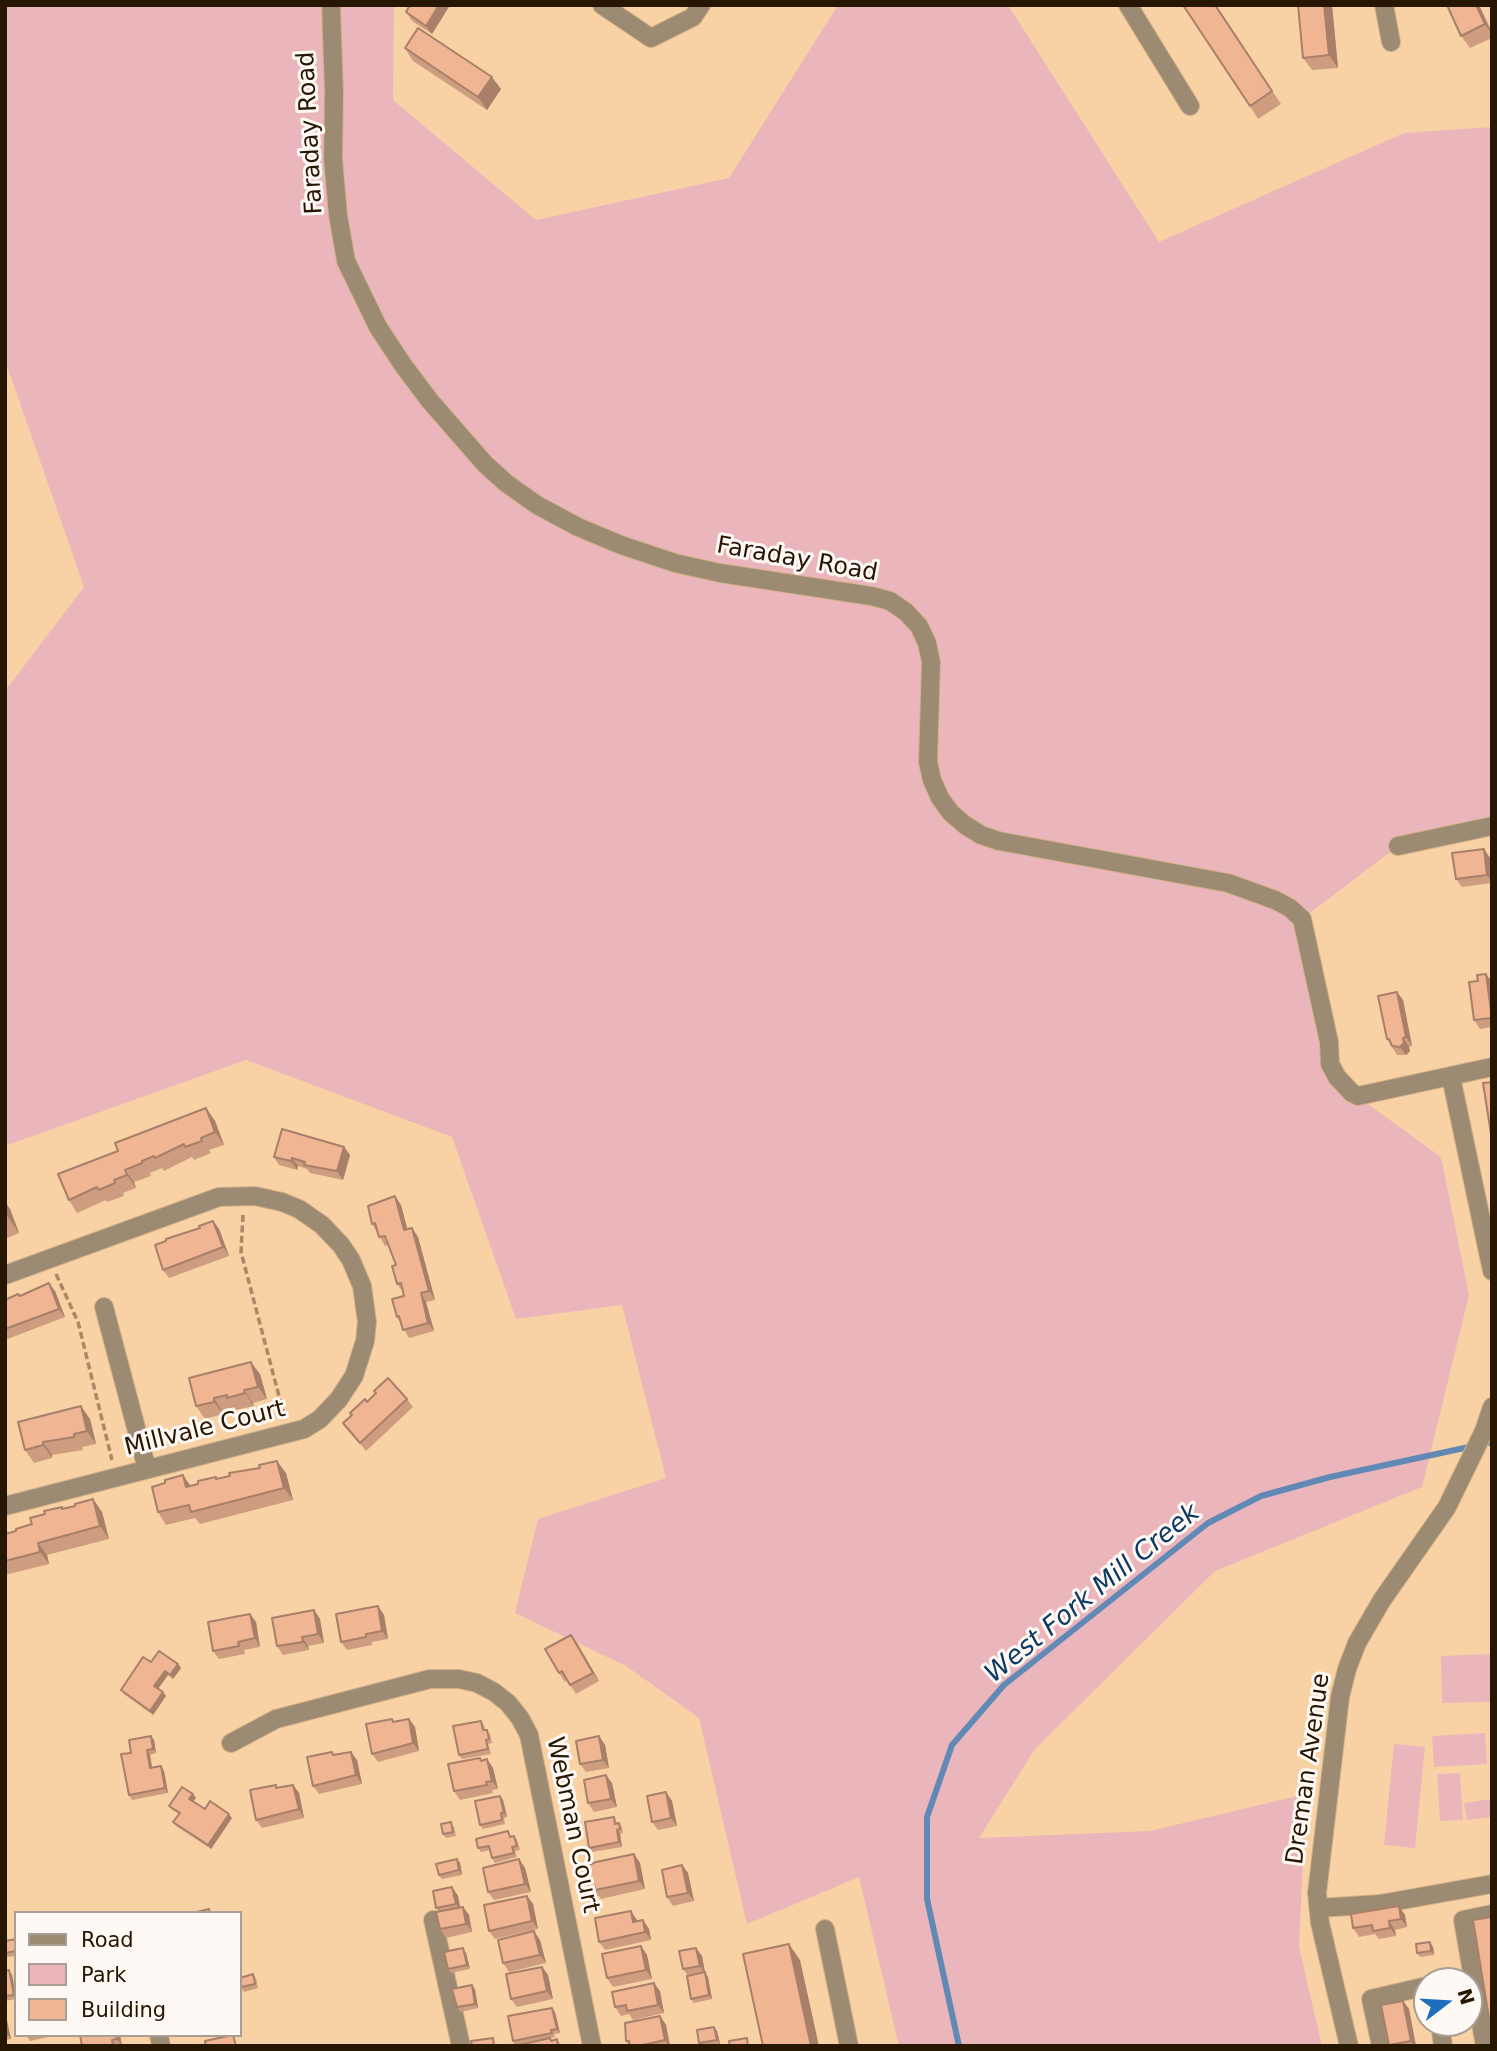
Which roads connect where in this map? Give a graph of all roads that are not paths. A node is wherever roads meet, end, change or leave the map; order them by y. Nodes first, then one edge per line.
1 (331, 5) edge
2 (602, 5) edge
3 (701, 5) edge
4 (1128, 5) edge
5 (1384, 5) edge
6 (1391, 42) dead end
7 (1190, 106) dead end
8 (1492, 825) edge
9 (1398, 846) dead end
10 (1492, 1067) edge
11 (1451, 1077) junction
12 (1492, 1271) edge
13 (5, 1275) edge
14 (104, 1307) dead end
15 (1492, 1407) edge
16 (147, 1469) junction
17 (5, 1506) edge
18 (230, 1743) dead end
19 (1492, 1884) edge
20 (1319, 1908) junction
21 (1492, 1914) edge
22 (433, 1920) edge
23 (825, 1929) dead end
24 (1413, 1989) edge
25 (1370, 1999) junction
26 (1413, 2001) edge
27 (1340, 2005) junction
28 (1486, 2018) edge
29 (461, 2046) edge
30 (592, 2046) edge
31 (849, 2046) edge
32 (1349, 2046) edge
33 (1381, 2046) edge
34 (1390, 2046) edge

1 - 11 street, Faraday Road
2 - 3 street
4 - 7 street
5 - 6 street
8 - 9 street
10 - 11 street
11 - 12 street
13 - 16 street, Millvale Court
14 - 16 street
15 - 20 street, Dreman Avenue
16 - 17 street, Millvale Court
18 - 30 street, Webman Court
19 - 20 street
20 - 27 street, Dreman Avenue
21 - 28 street
22 - 29 street
23 - 31 street
24 - 25 street
25 - 27 street
25 - 33 street
26 - 34 street
27 - 32 street, Dreman Avenue

